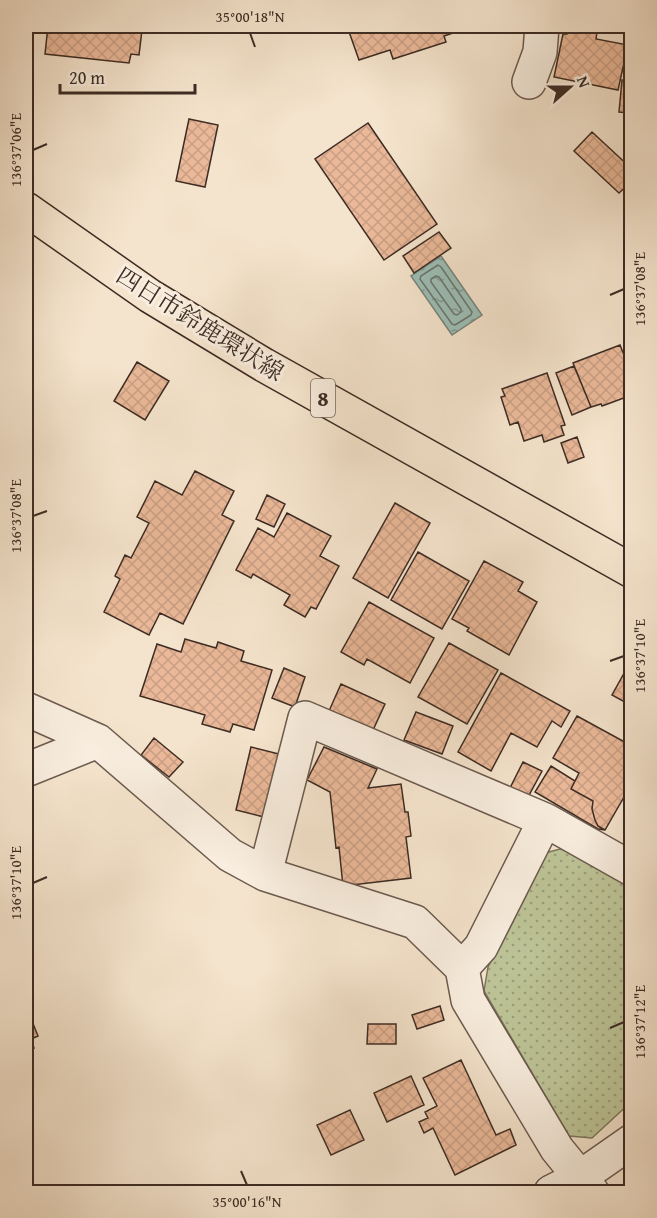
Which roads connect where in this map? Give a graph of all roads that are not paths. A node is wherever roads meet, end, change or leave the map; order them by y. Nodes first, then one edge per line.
1 (542, 26) edge
2 (530, 82) dead end
3 (26, 209) edge
4 (632, 571) edge
5 (26, 709) edge
6 (98, 741) junction
7 (26, 770) edge
8 (545, 820) junction
9 (632, 869) edge
10 (265, 874) junction
11 (462, 968) junction
12 (632, 1140) edge
13 (574, 1188) edge

1 - 2 street
3 - 4 main road, 四日市鈴鹿環状線 / 8
5 - 6 street
6 - 7 street
6 - 10 street
8 - 9 street
8 - 10 street
8 - 11 street
10 - 11 street
11 - 13 street
12 - 13 street

